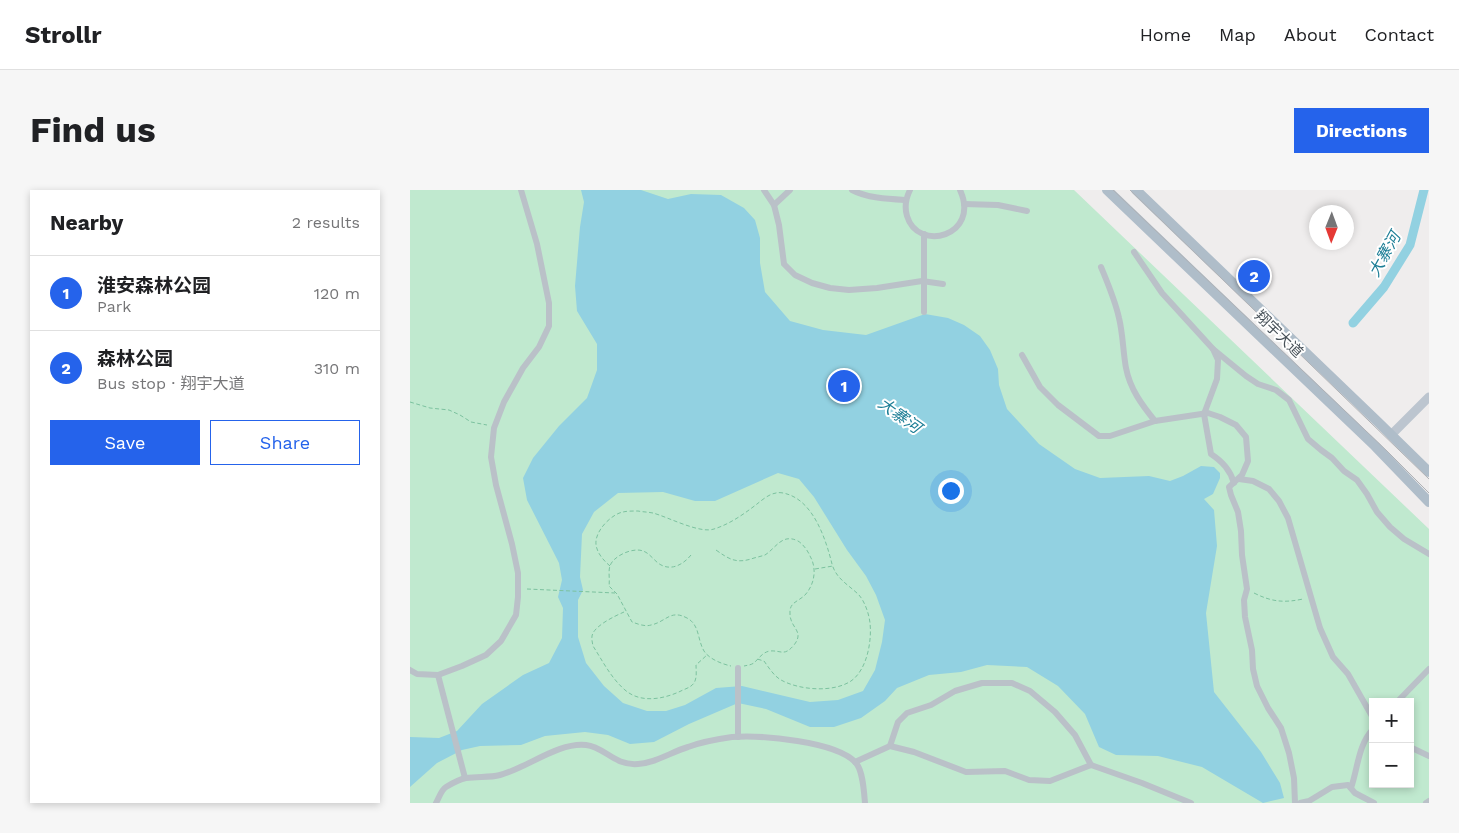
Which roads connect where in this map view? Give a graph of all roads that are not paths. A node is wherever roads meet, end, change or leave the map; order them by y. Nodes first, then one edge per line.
1 (521, 190) edge
2 (764, 190) edge
3 (790, 190) edge
4 (852, 190) edge
5 (910, 190) edge
6 (960, 190) edge
7 (1107, 190) edge
8 (1136, 190) edge
9 (906, 200) junction
10 (964, 204) junction
11 (774, 205) junction
12 (1027, 211) dead end
13 (924, 234) junction
14 (1134, 252) dead end
15 (1102, 267) dead end
16 (924, 281) junction
17 (943, 284) dead end
18 (924, 312) dead end
19 (1213, 349) junction
20 (1022, 354) dead end
21 (1429, 397) edge
22 (1204, 414) junction
23 (1155, 421) junction
24 (1391, 435) junction
25 (1429, 472) edge
26 (1236, 481) junction
27 (1429, 502) edge
28 (1429, 554) edge
29 (738, 668) road end
30 (410, 670) edge
31 (1429, 670) edge
32 (438, 675) junction
33 (1401, 698) edge
34 (1369, 711) edge
35 (1369, 733) edge
36 (738, 737) junction
37 (890, 746) junction
38 (1414, 749) edge
39 (1429, 756) edge
40 (856, 762) junction
41 (1091, 765) junction
42 (465, 778) junction
43 (1351, 788) junction
44 (436, 803) edge
45 (864, 803) edge
46 (1191, 803) edge
47 (1295, 803) edge
48 (1300, 803) edge
49 (1374, 803) edge

1 - 32 street
2 - 11 street
3 - 11 street
4 - 9 street
5 - 9 street
6 - 10 street
7 - 27 main road, 翔宇大道
8 - 24 main road, 翔宇大道
9 - 13 street
10 - 12 street
10 - 13 street
11 - 16 street
13 - 16 street
14 - 19 street
15 - 23 street
16 - 17 street
16 - 18 street
19 - 22 street
19 - 28 street
20 - 23 street
21 - 24 street
22 - 23 street
22 - 26 street
22 - 26 street
24 - 25 main road, 翔宇大道
26 - 34 street
26 - 47 street
29 - 36 street
30 - 32 street
31 - 33 street
32 - 42 street
35 - 43 street
36 - 40 street
36 - 42 street
37 - 40 street
37 - 41 street
37 - 41 street
38 - 39 street
40 - 45 street
41 - 46 street
42 - 44 street
43 - 48 street
43 - 49 street

